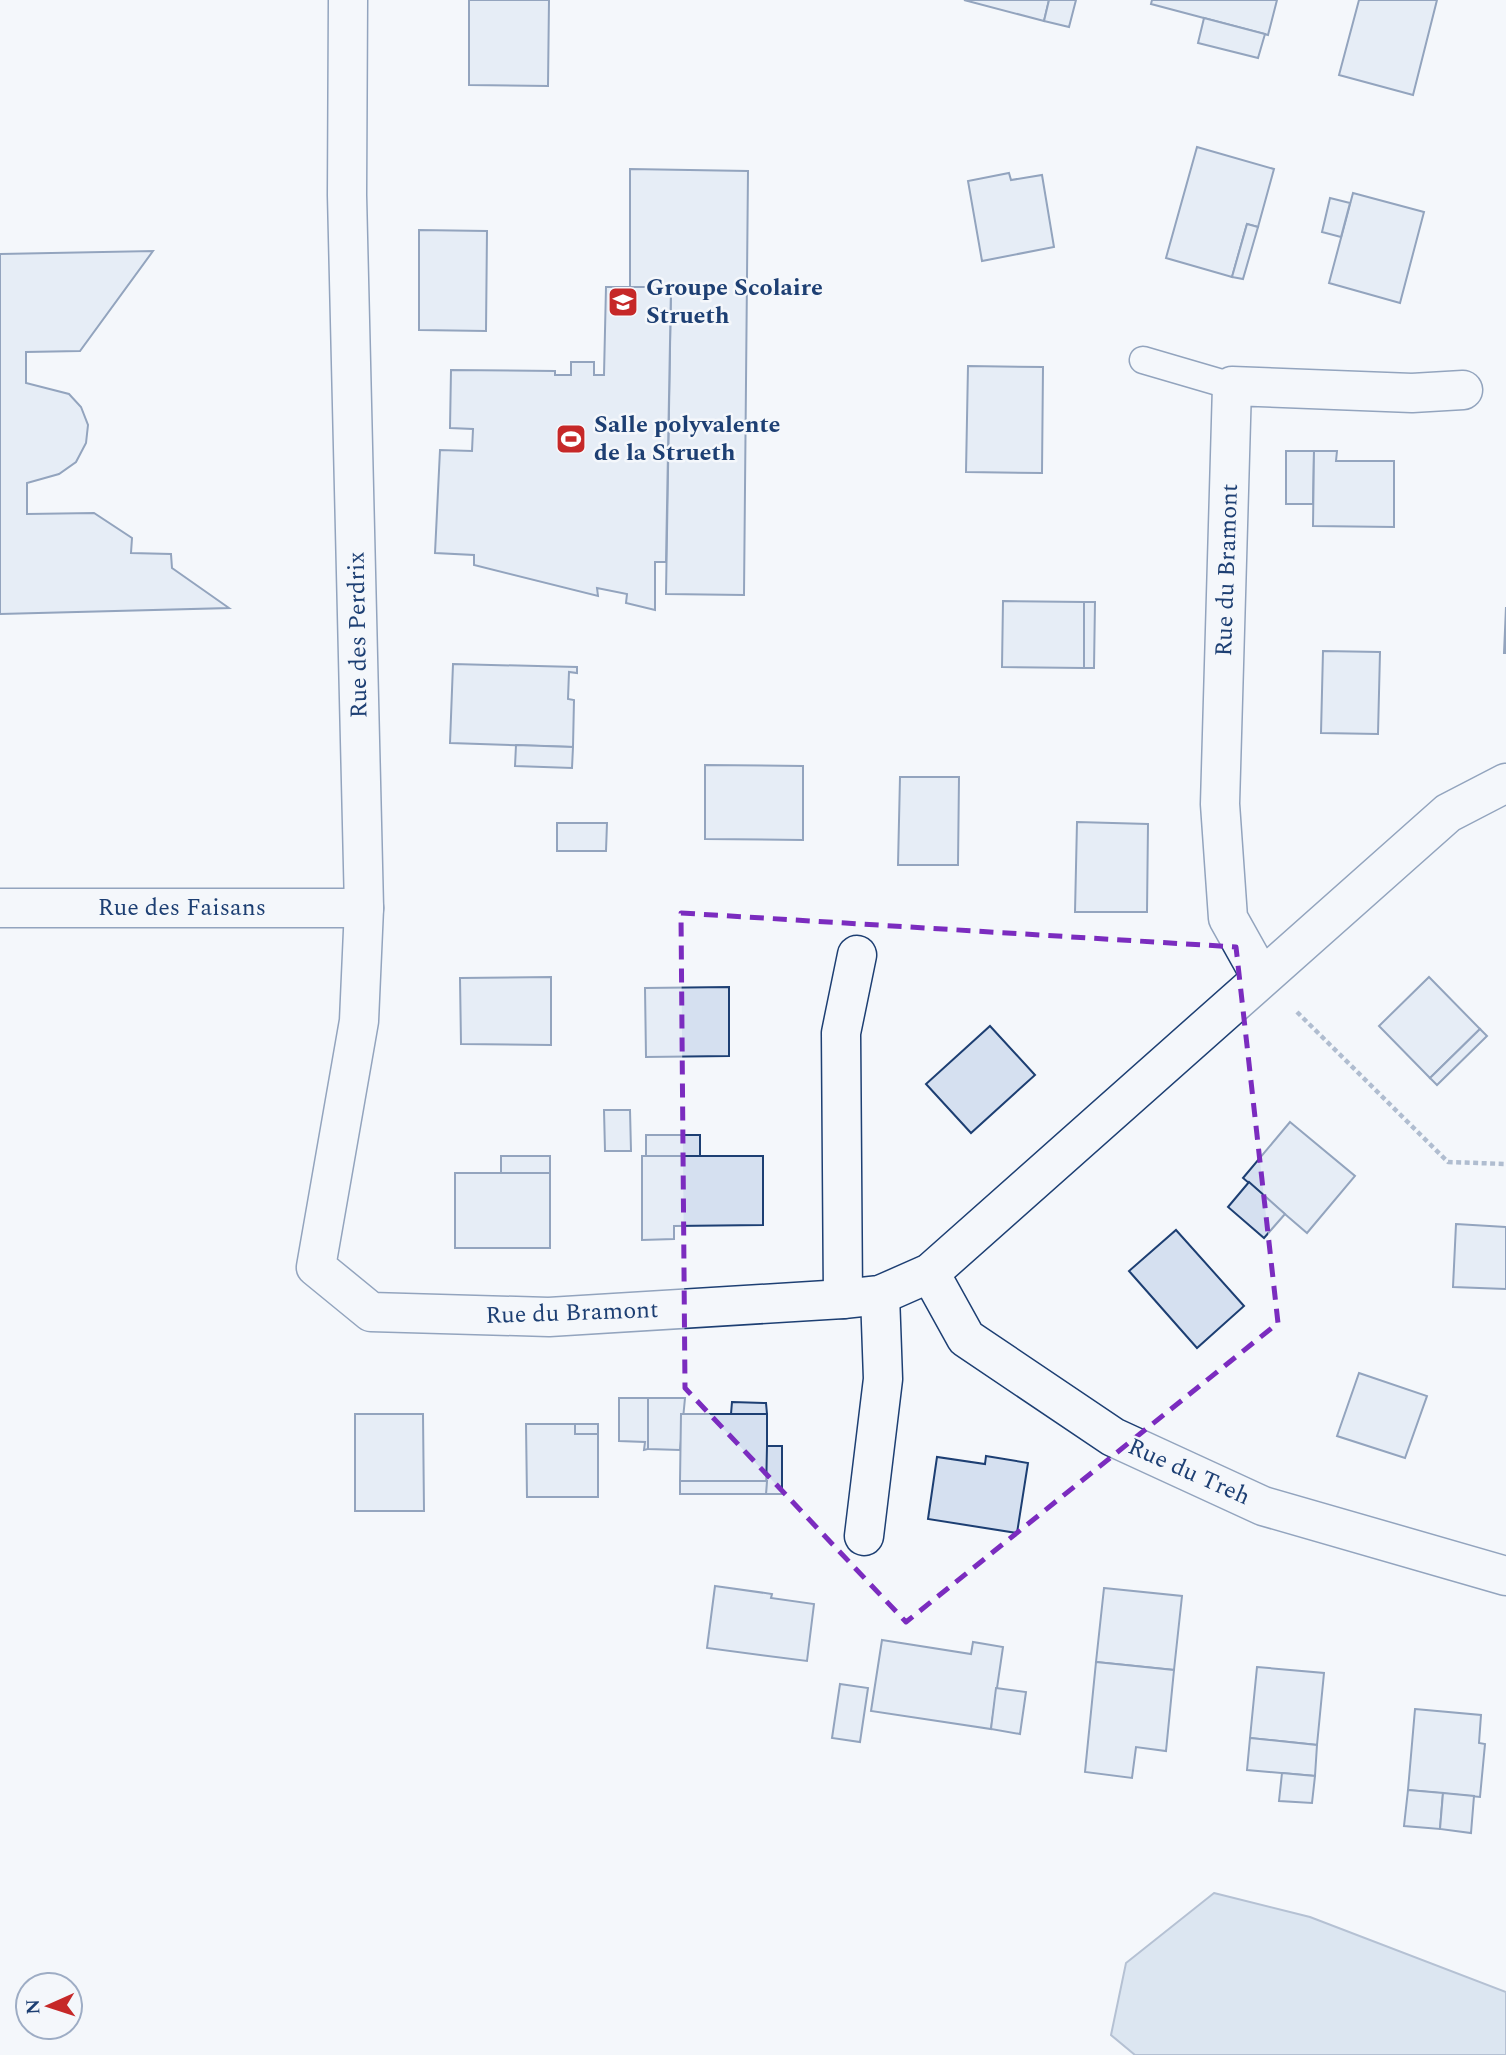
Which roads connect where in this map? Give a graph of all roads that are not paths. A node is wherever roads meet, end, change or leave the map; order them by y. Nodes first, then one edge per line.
1 (348, 0) edge
2 (1143, 360) dead end
3 (1232, 386) junction
4 (1463, 390) dead end
5 (1506, 783) edge
6 (0, 908) edge
7 (364, 908) junction
8 (857, 955) dead end
9 (1261, 977) junction
10 (316, 1267) joint
11 (930, 1273) junction
12 (880, 1295) junction
13 (843, 1299) junction
14 (864, 1536) dead end
15 (1506, 1576) edge

1 - 7 street, Rue des Perdrix
2 - 3 lane
3 - 4 street
3 - 9 street, Rue du Bramont
5 - 9 street, Rue du Bramont
6 - 7 street, Rue des Faisans
7 - 10 street, Rue des Perdrix
8 - 13 street
9 - 11 street, Rue du Bramont
10 - 13 street, Rue du Bramont
11 - 12 street, Rue du Bramont
11 - 15 street, Rue du Treh
12 - 13 street, Rue du Bramont
12 - 14 street

